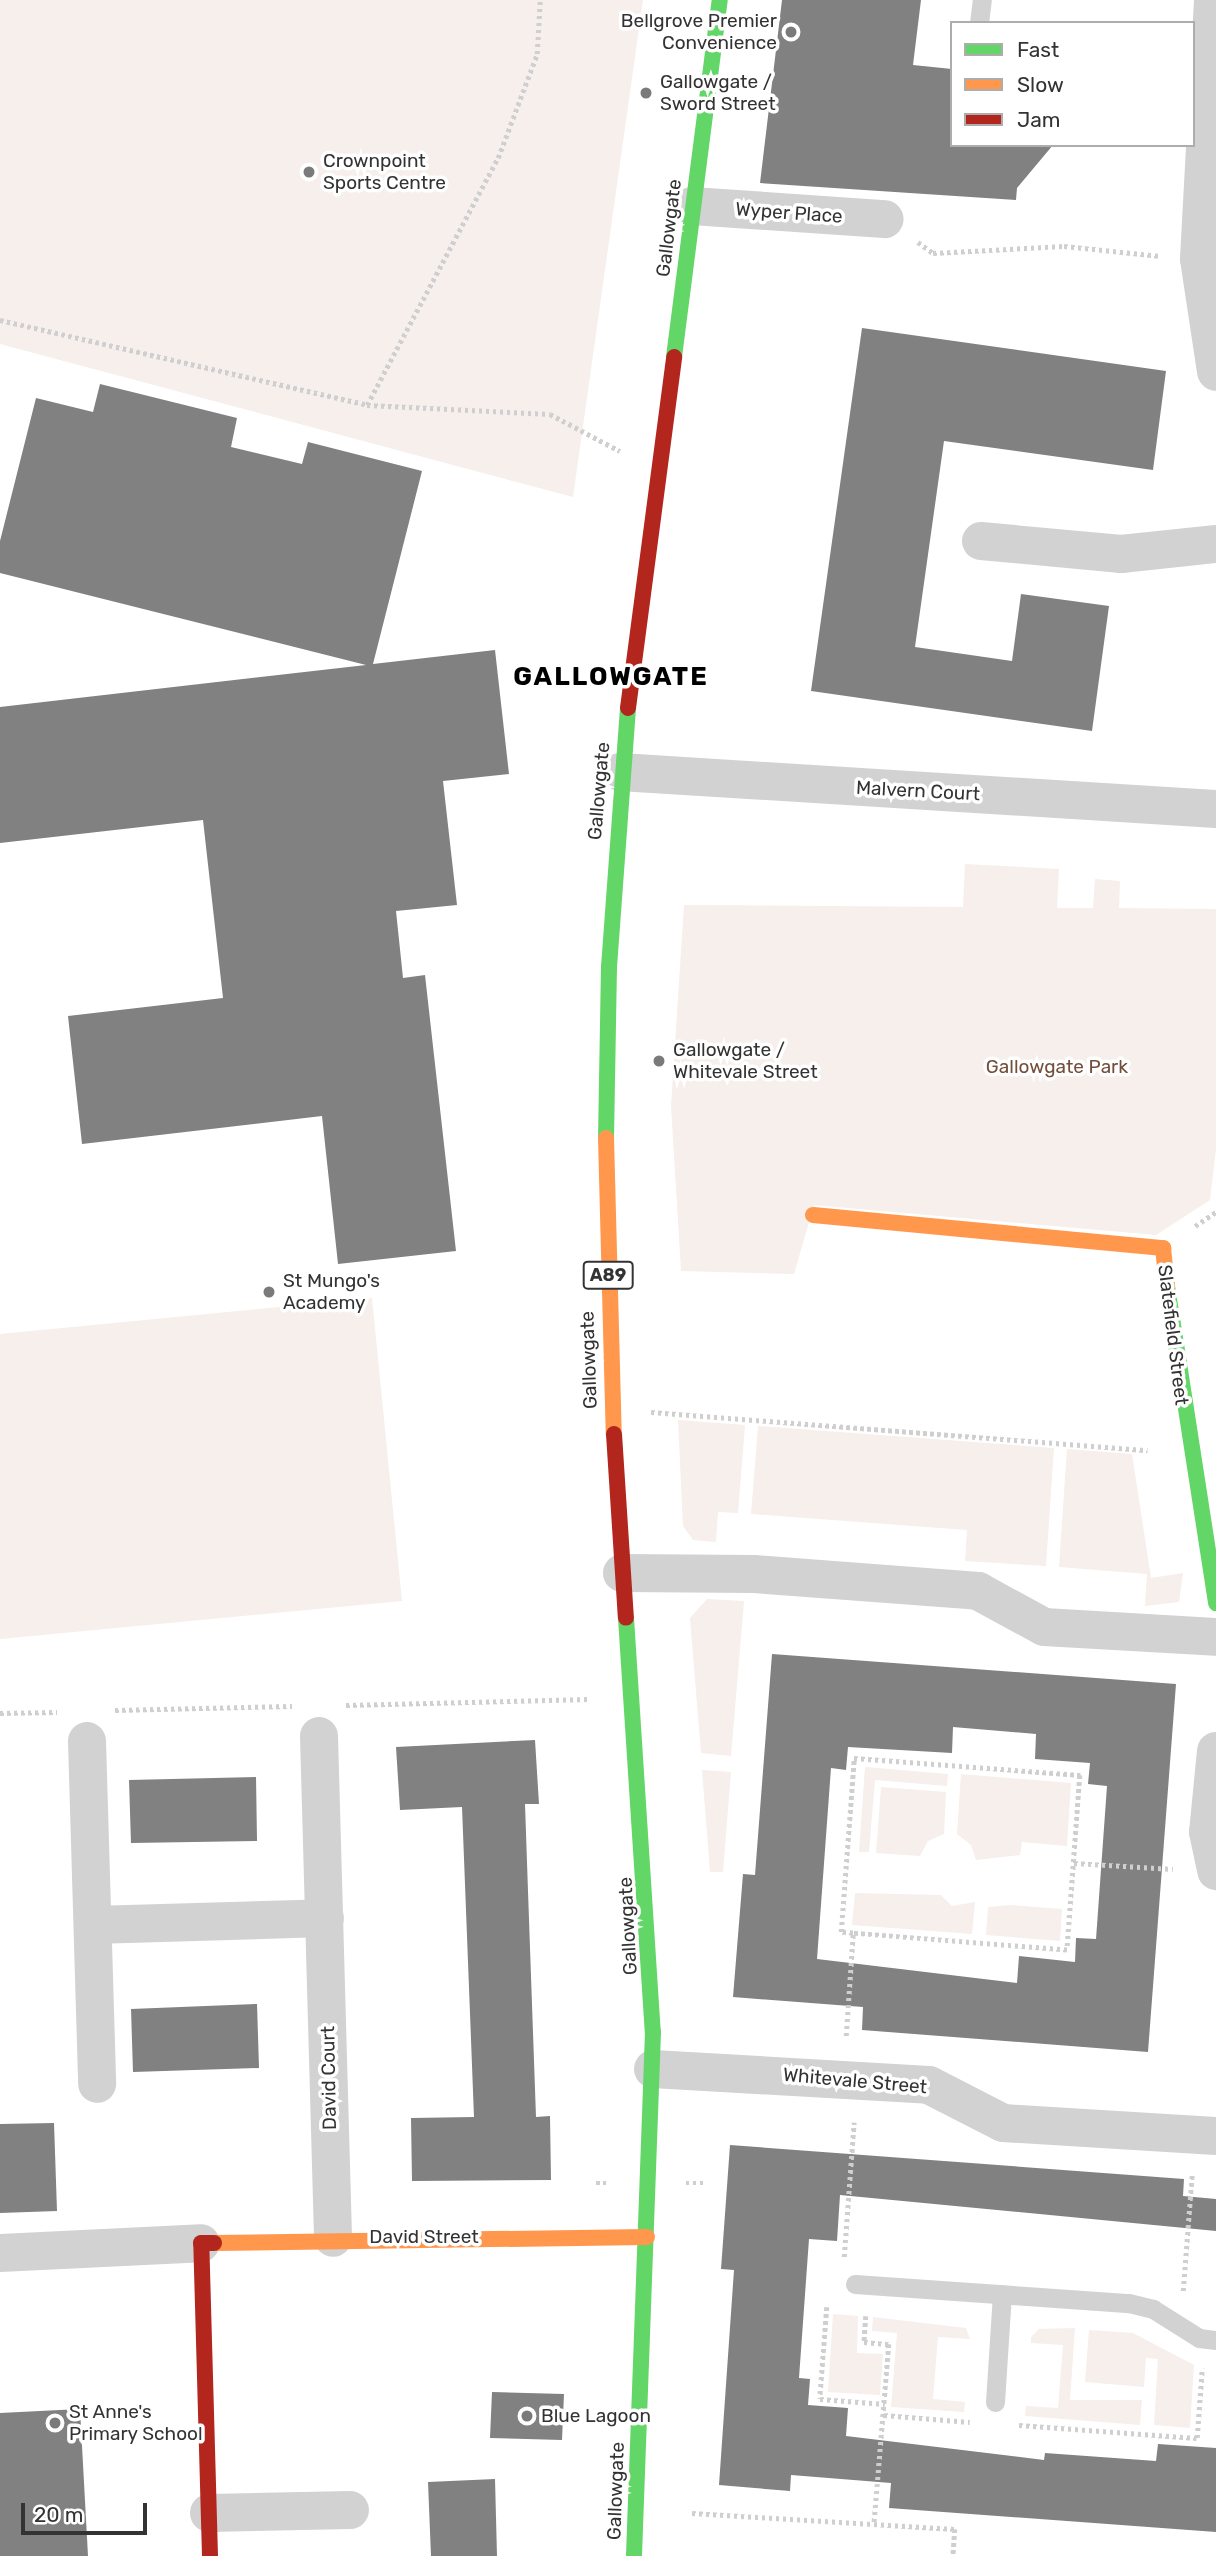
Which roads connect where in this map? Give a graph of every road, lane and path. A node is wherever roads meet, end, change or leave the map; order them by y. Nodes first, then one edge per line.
1 (540, 0) edge
2 (720, 0) edge
3 (982, 0) edge
4 (1213, 0) edge
5 (979, 21) edge
6 (1201, 72) edge
7 (692, 206) junction
8 (885, 219) joint
9 (1199, 259) junction
10 (0, 320) edge
11 (1216, 372) edge
12 (367, 405) junction
13 (661, 472) junction
14 (981, 541) dead end
15 (1216, 544) edge
16 (620, 772) junction
17 (1216, 809) edge
18 (813, 1215) dead end
19 (612, 1409) junction
20 (1191, 1453) junction
21 (622, 1573) junction
22 (1216, 1604) edge
23 (1216, 1637) edge
24 (319, 1736) dead end
25 (87, 1741) dead end
26 (1216, 1751) edge
27 (1074, 1863) junction
28 (1199, 1871) edge
29 (325, 1917) junction
30 (93, 1925) junction
31 (853, 1933) junction
32 (846, 2036) dead end
33 (653, 2069) junction
34 (97, 2084) dead end
35 (854, 2118) dead end
36 (1204, 2149) edge
37 (647, 2237) junction
38 (333, 2238) junction
39 (201, 2243) junction
40 (0, 2253) edge
41 (844, 2259) dead end
42 (855, 2284) joint
43 (1002, 2294) junction
44 (1182, 2302) dead end
45 (827, 2307) dead end
46 (1216, 2340) edge
47 (1202, 2361) dead end
48 (995, 2402) dead end
49 (886, 2404) junction
50 (884, 2415) junction
51 (970, 2421) dead end
52 (1019, 2425) dead end
53 (350, 2510) dead end
54 (209, 2513) junction
55 (692, 2513) dead end
56 (874, 2525) junction
57 (210, 2556) edge
58 (634, 2556) edge
59 (953, 2556) edge

1 - 12 path
2 - 7 main road, Gallowgate / A89
3 - 5 lane
4 - 6 street
6 - 9 street
7 - 8 street, Wyper Place
7 - 13 main road, Gallowgate / A89
8 - 9 path
9 - 11 street
10 - 12 path
12 - 13 path
13 - 16 main road, Gallowgate / A89
14 - 15 street
16 - 17 street, Malvern Court
16 - 19 main road, Gallowgate / A89
18 - 20 main road, Slatefield Street
19 - 20 path
19 - 21 main road, Gallowgate / A89
20 - 22 main road, Slatefield Street
21 - 23 street
21 - 33 main road, Gallowgate / A89
24 - 29 street, David Court
25 - 30 street
26 - 28 street
27 - 28 path
27 - 31 path
27 - 31 path
29 - 30 street
29 - 38 street, David Court
30 - 34 street
31 - 32 path
33 - 36 street, Whitevale Street
33 - 37 main road, Gallowgate / A89
35 - 41 path
36 - 44 path
37 - 38 main road, David Street
37 - 58 main road, Gallowgate / A89
38 - 39 main road, David Street
39 - 40 street
39 - 54 main road
42 - 43 lane
42 - 49 path
43 - 46 lane
43 - 48 lane
45 - 49 path
47 - 52 path
49 - 50 path
50 - 51 path
50 - 56 path
53 - 54 street
54 - 57 main road
55 - 56 path
56 - 59 path

